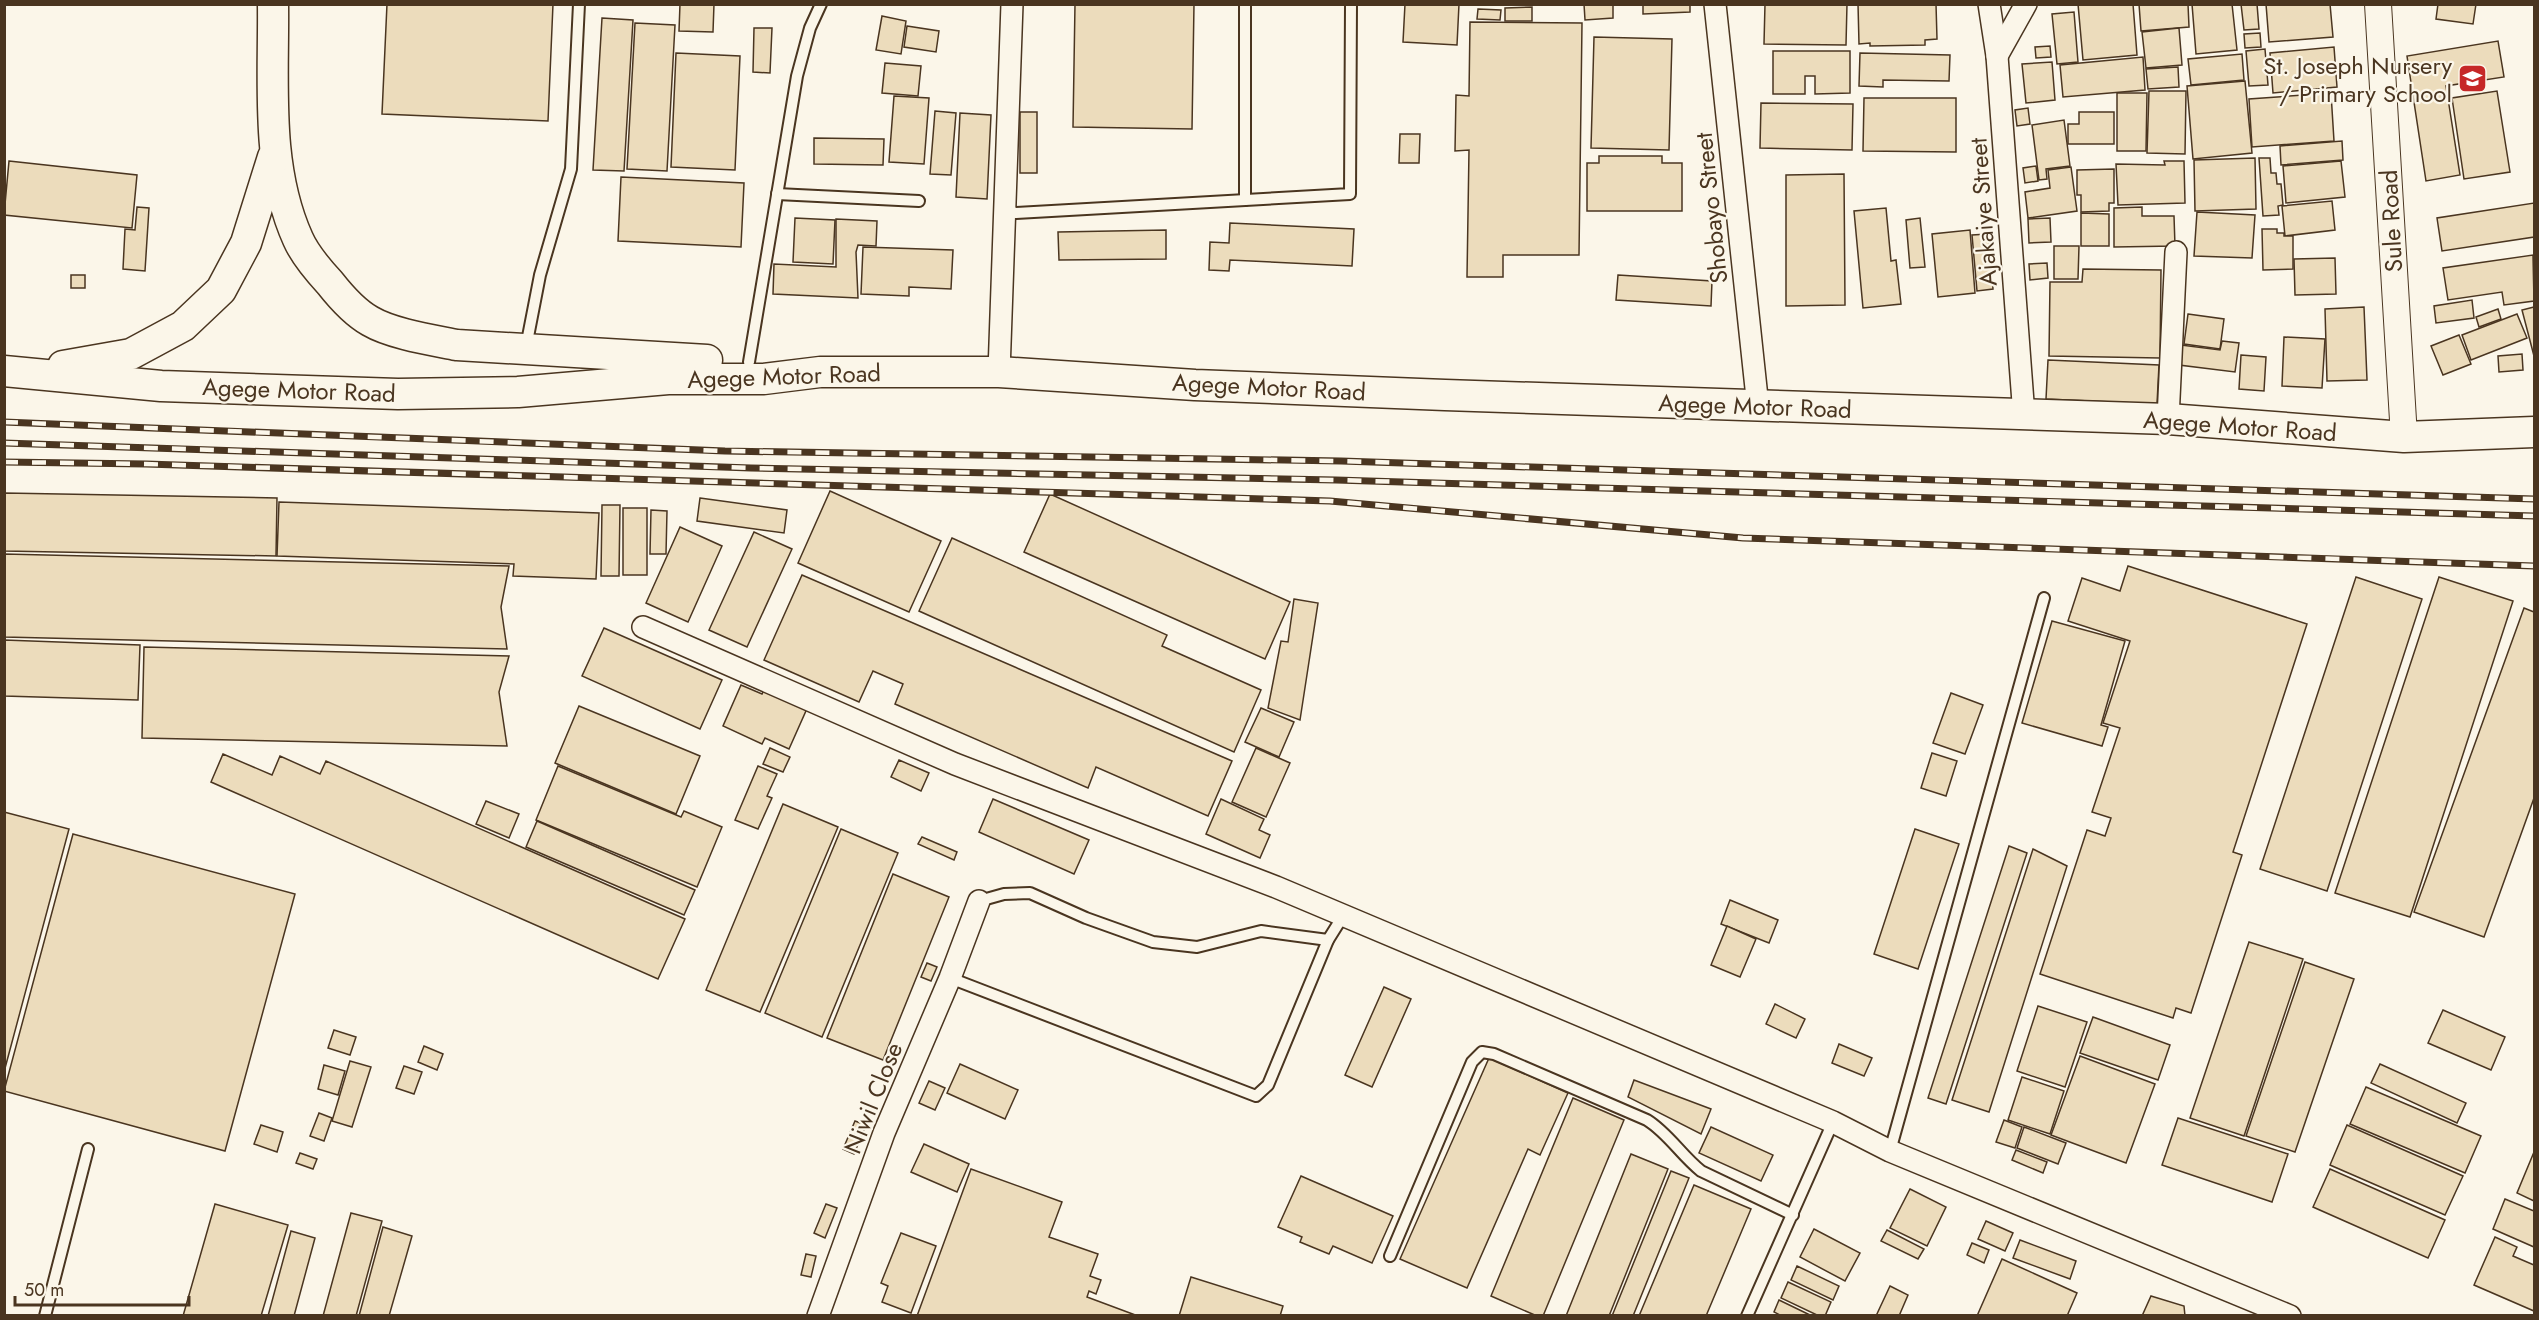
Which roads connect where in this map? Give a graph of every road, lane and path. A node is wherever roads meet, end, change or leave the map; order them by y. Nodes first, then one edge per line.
1 (273, 4) edge
2 (579, 4) edge
3 (820, 4) edge
4 (1012, 4) edge
5 (1245, 4) edge
6 (1351, 4) edge
7 (1715, 4) edge
8 (1989, 4) edge
9 (2026, 4) edge
10 (2378, 4) edge
11 (1997, 56) junction
12 (274, 154) junction
13 (777, 194) junction
14 (1245, 200) junction
15 (919, 201) dead end
16 (1006, 210) junction
17 (2176, 252) dead end
18 (525, 350) junction
19 (749, 362) junction
20 (16, 372) edge
21 (820, 372) junction
22 (999, 372) junction
23 (1758, 407) junction
24 (2024, 416) junction
25 (2168, 419) junction
26 (2535, 432) edge
27 (2404, 437) junction
28 (2044, 598) dead end
29 (643, 627) dead end
30 (979, 901) joint
31 (1343, 916) junction
32 (1328, 940) junction
33 (950, 978) junction
34 (1833, 1122) junction
35 (88, 1149) dead end
36 (1890, 1151) junction
37 (1793, 1215) junction
38 (1390, 1256) dead end
39 (45, 1316) edge
40 (818, 1316) edge
41 (1746, 1316) edge
42 (2290, 1316) edge

1 - 12 main road
2 - 18 lane
3 - 13 lane
4 - 16 street
5 - 14 lane
6 - 14 lane
7 - 23 street, Shobayo Street
8 - 11 street, Ajakaiye Street
9 - 11 street
10 - 27 street, Sule Road
11 - 24 street, Ajakaiye Street
12 - 18 main road
12 - 20 main road
13 - 15 lane
13 - 19 lane
14 - 16 lane
16 - 22 street
17 - 25 street
18 - 19 main road
19 - 21 main road
20 - 21 main road, Agege Motor Road
21 - 22 main road, Agege Motor Road
22 - 23 main road, Agege Motor Road
23 - 24 main road, Agege Motor Road
24 - 25 main road, Agege Motor Road
25 - 27 main road, Agege Motor Road
26 - 27 main road, Agege Motor Road
28 - 36 lane
29 - 31 street
30 - 32 lane
30 - 33 street, Niwil Close
31 - 32 lane
31 - 34 street
32 - 33 lane
33 - 40 street, Niwil Close
34 - 36 street
34 - 37 lane
35 - 39 lane
36 - 42 street
37 - 38 lane
37 - 41 lane

